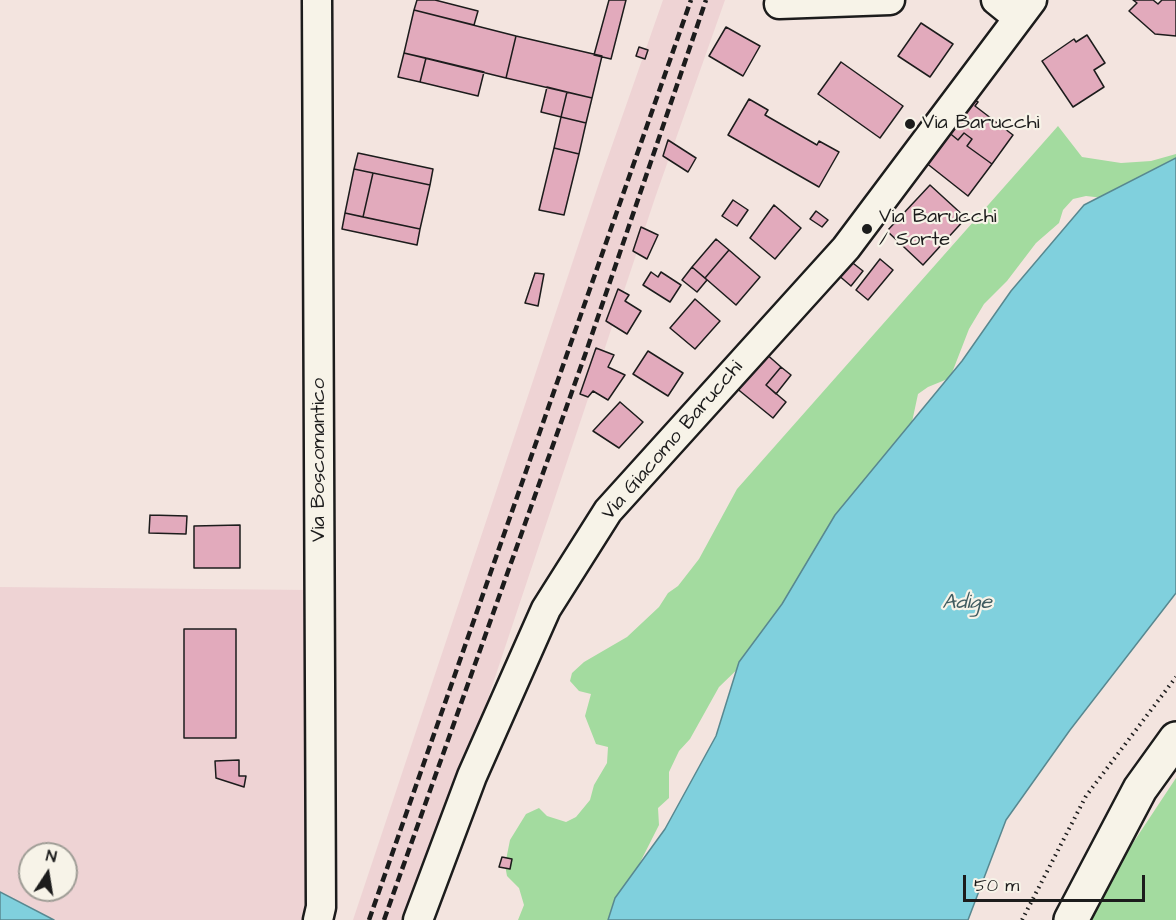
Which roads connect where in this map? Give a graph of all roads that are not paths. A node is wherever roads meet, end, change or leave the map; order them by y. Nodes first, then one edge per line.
1 (317, 0) edge
2 (890, 0) edge
3 (780, 4) dead end
4 (1015, 6) edge
5 (1176, 739) edge
6 (318, 920) edge
7 (418, 920) edge
8 (1071, 920) edge

1 - 6 street, Via Boscomantico
2 - 3 street
4 - 7 street, Via Giacomo Barucchi
5 - 8 street

